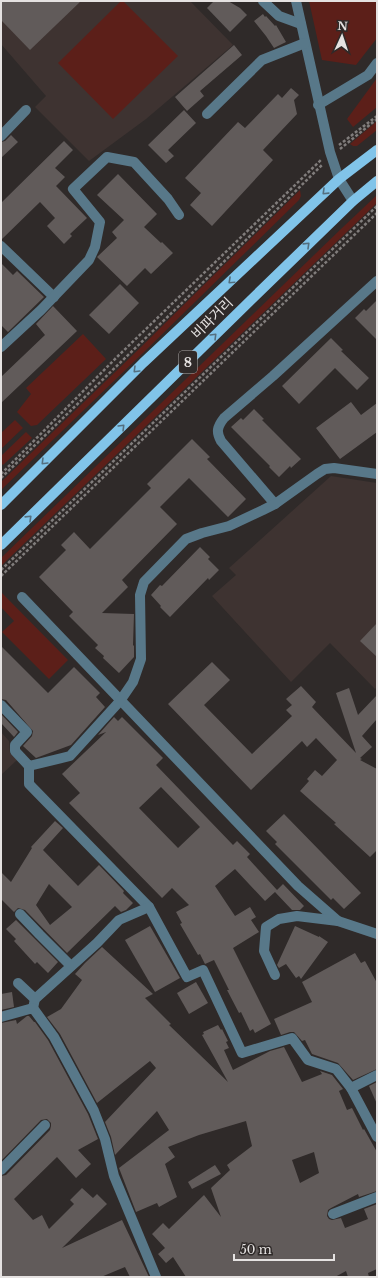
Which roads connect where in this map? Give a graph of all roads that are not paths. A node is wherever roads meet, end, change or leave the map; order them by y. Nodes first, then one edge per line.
1 (263, 1) edge
2 (296, 1) edge
3 (301, 24) junction
4 (305, 43) junction
5 (377, 63) edge
6 (318, 105) junction
7 (26, 110) dead end
8 (207, 114) dead end
9 (1, 136) edge
10 (377, 150) edge
11 (339, 179) junction
12 (377, 181) edge
13 (353, 201) junction
14 (179, 215) dead end
15 (1, 246) edge
16 (377, 281) edge
17 (54, 297) junction
18 (1, 347) edge
19 (377, 474) edge
20 (275, 504) junction
21 (1, 505) edge
22 (1, 545) edge
23 (22, 597) dead end
24 (120, 701) junction
25 (1, 705) edge
26 (29, 766) junction
27 (149, 907) junction
28 (20, 914) dead end
29 (338, 921) junction
30 (377, 934) edge
31 (71, 966) junction
32 (275, 975) dead end
33 (18, 983) dead end
34 (34, 1003) junction
35 (1, 1017) edge
36 (377, 1075) edge
37 (351, 1088) junction
38 (45, 1125) dead end
39 (377, 1137) edge
40 (1, 1170) edge
41 (377, 1197) edge
42 (333, 1214) dead end
43 (156, 1277) edge

1 - 3 street
2 - 3 street
3 - 4 street
4 - 6 street
4 - 8 street
5 - 6 street
6 - 11 street
7 - 9 street
10 - 11 main road, 비파거리 / 8
11 - 13 street
11 -> 21 main road, 비파거리 / 8
12 - 13 main road, 비파거리 / 8
22 -> 13 main road, 비파거리 / 8
14 - 17 street
15 - 17 street
16 - 20 street
17 - 18 street
19 - 20 street
20 - 24 street
23 - 24 street
24 - 26 street
24 - 29 street
25 - 26 street
26 - 27 street
27 - 31 street
27 - 37 street
28 - 31 street
29 - 30 street
29 - 32 street
31 - 34 street
33 - 34 street
34 - 35 street
34 - 43 street
36 - 37 street
37 - 39 street
38 - 40 street
41 - 42 street

